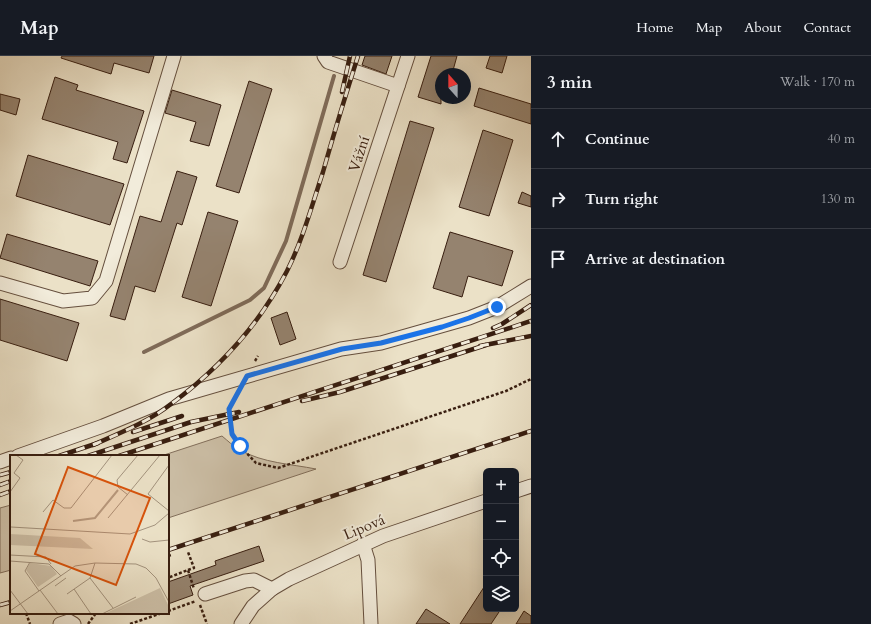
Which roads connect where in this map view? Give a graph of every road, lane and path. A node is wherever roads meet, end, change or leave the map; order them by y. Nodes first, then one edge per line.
1 (174, 56) edge
2 (324, 56) edge
3 (408, 56) edge
4 (398, 86) junction
5 (340, 262) dead end
6 (0, 283) edge
7 (531, 286) edge
8 (258, 356) dead end
9 (247, 376) junction
10 (531, 379) edge
11 (21, 455) edge
12 (10, 458) edge
13 (0, 462) edge
14 (531, 486) edge
15 (519, 490) edge
16 (483, 502) edge
17 (363, 544) junction
18 (188, 552) dead end
19 (188, 570) junction
20 (169, 577) edge
21 (267, 593) junction
22 (202, 597) junction
23 (169, 611) edge
24 (26, 614) edge
25 (95, 614) edge
26 (159, 614) edge
27 (30, 624) edge
28 (60, 624) edge
29 (74, 624) edge
30 (88, 624) edge
31 (130, 624) edge
32 (207, 624) edge
33 (241, 624) edge
34 (371, 624) edge

1 - 6 street
2 - 4 street
3 - 4 street, Vážní
4 - 5 street, Vážní
7 - 9 street
8 - 9 path
9 - 10 path
9 - 11 street
12 - 13 street
14 - 15 street
16 - 17 street, Lipová
17 - 21 street, Lipová
17 - 34 street
18 - 19 path
19 - 20 path
19 - 22 path
21 - 22 street
21 - 33 street, Lipová
22 - 23 path
22 - 32 path
24 - 27 path
25 - 30 path
26 - 31 path
28 - 29 street

